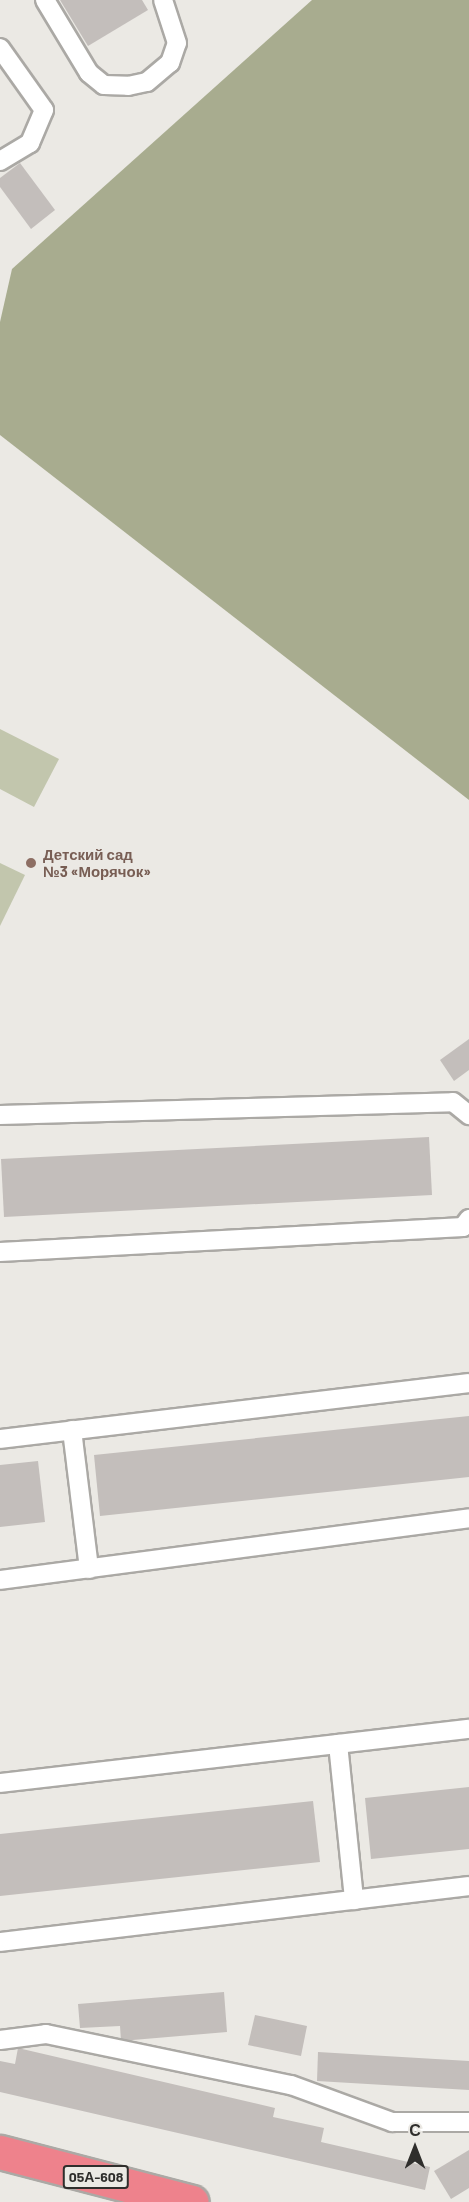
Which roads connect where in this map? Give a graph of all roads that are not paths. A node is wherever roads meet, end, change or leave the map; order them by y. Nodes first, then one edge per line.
1 (45, 0) edge
2 (162, 0) edge
3 (0, 48) edge
4 (0, 161) edge
5 (0, 1115) edge
6 (469, 1115) edge
7 (469, 1220) edge
8 (0, 1252) edge
9 (469, 1383) edge
10 (72, 1430) junction
11 (0, 1439) edge
12 (469, 1518) edge
13 (89, 1569) junction
14 (0, 1580) edge
15 (469, 1729) edge
16 (338, 1744) junction
17 (0, 1783) edge
18 (469, 1886) edge
19 (354, 1900) junction
20 (0, 1942) edge
21 (0, 2040) edge
22 (469, 2122) edge
23 (0, 2152) edge
24 (192, 2202) edge

1 - 2 lane
3 - 4 lane
5 - 6 lane
7 - 8 lane
9 - 10 lane
10 - 11 lane
10 - 13 lane
12 - 13 lane
13 - 14 lane
15 - 16 lane
16 - 17 lane
16 - 19 lane
18 - 19 lane
19 - 20 lane
21 - 22 lane
23 - 24 highway, 05А-608

